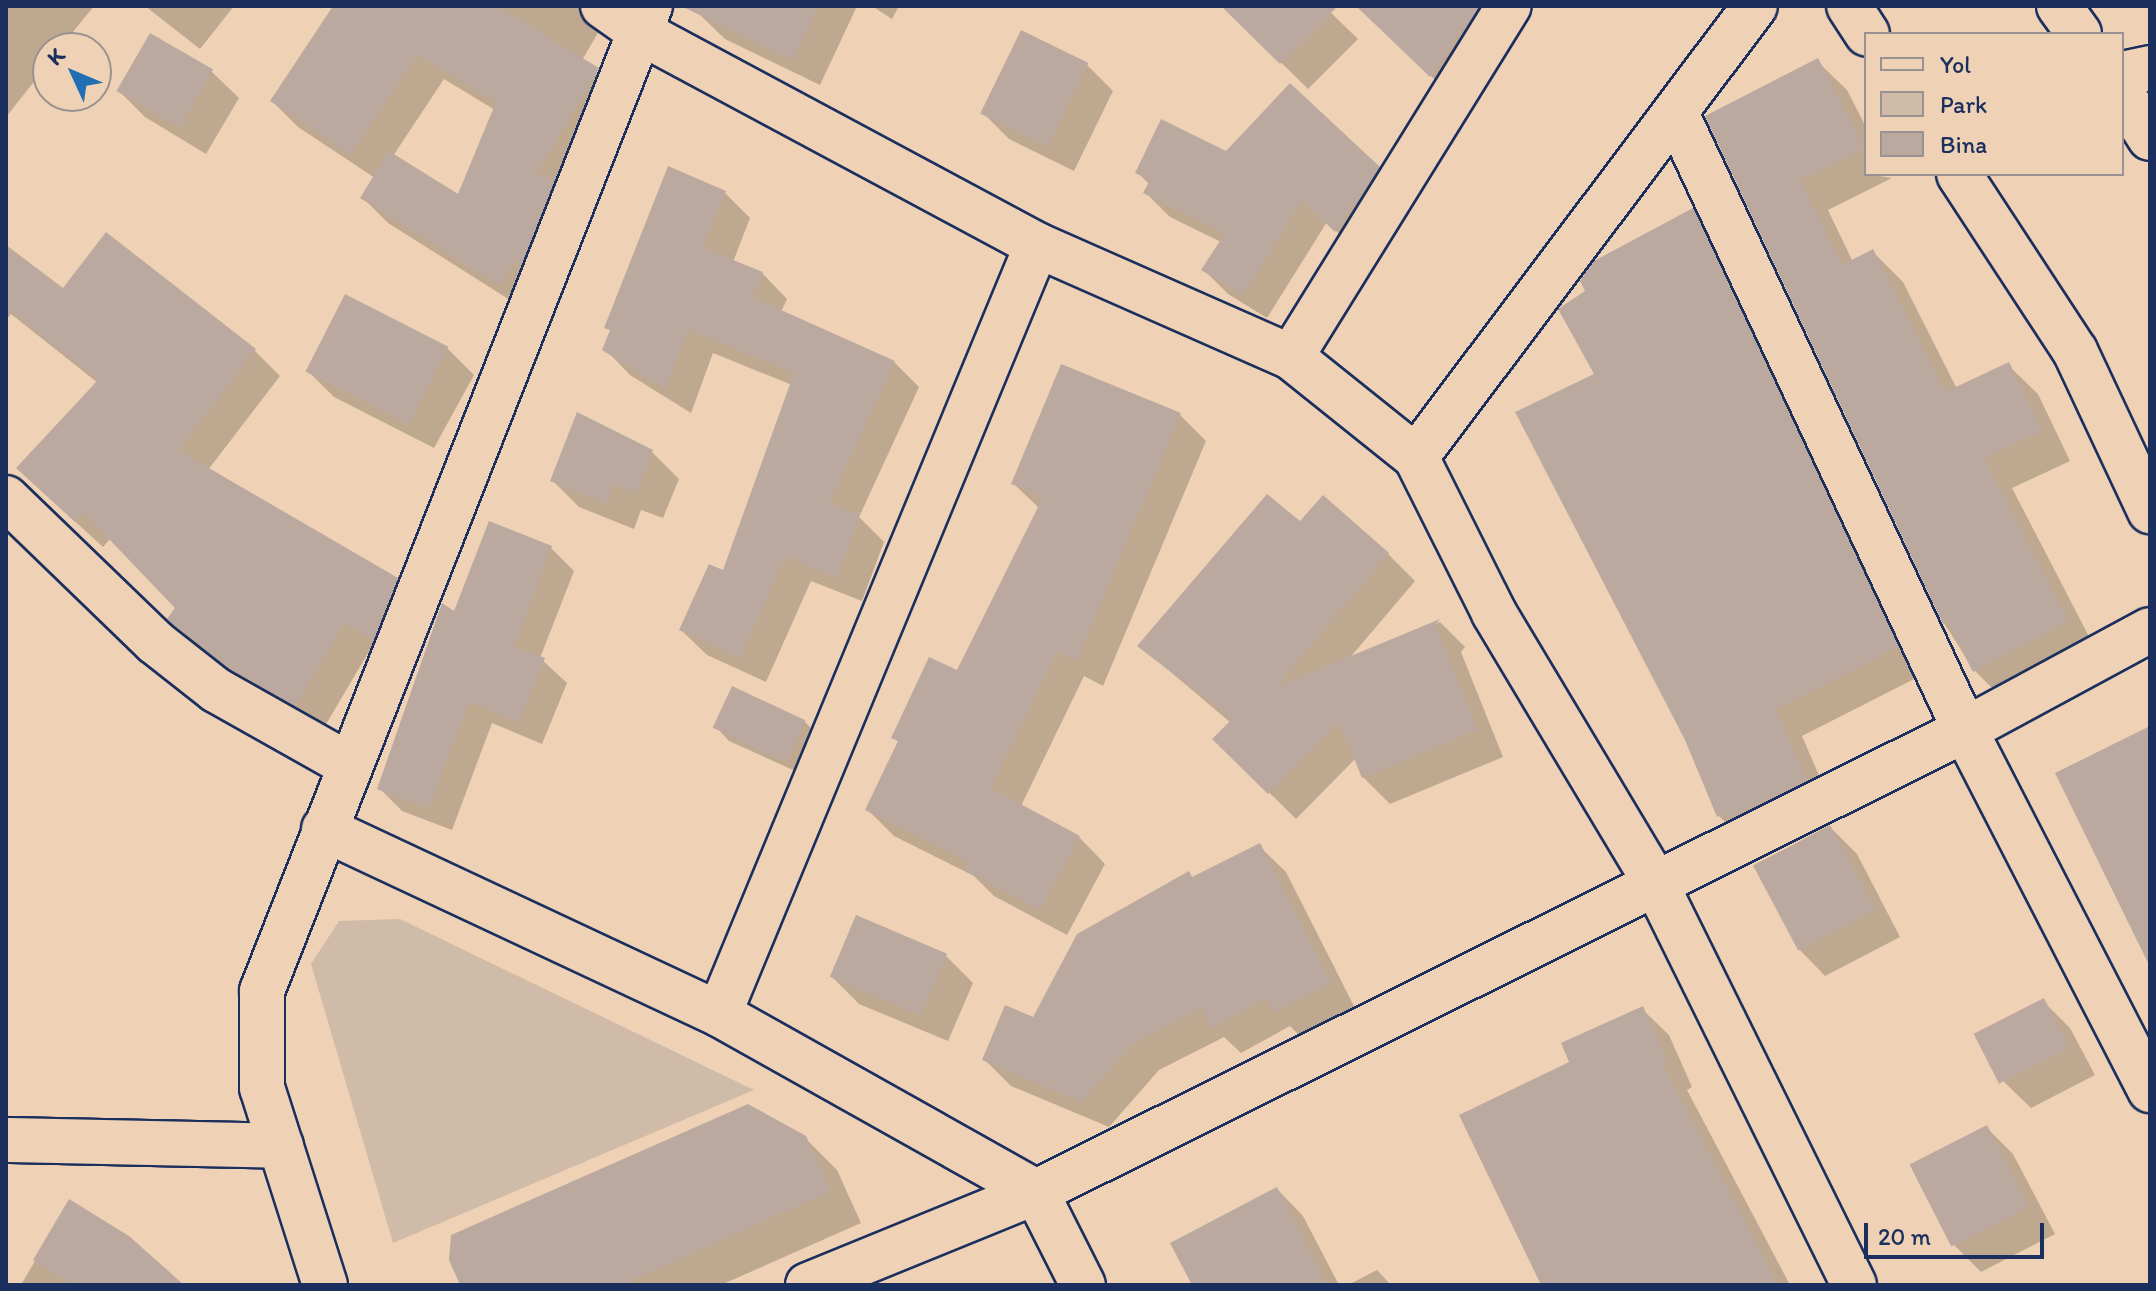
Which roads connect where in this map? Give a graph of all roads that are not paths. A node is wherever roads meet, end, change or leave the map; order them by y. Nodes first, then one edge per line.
1 (603, 6) edge
2 (1509, 6) edge
3 (1755, 6) edge
4 (1849, 6) edge
5 (2059, 6) edge
6 (645, 19) edge
7 (1866, 32) edge
8 (2078, 32) edge
9 (2150, 68) edge
10 (2124, 74) edge
11 (2124, 97) edge
12 (1676, 113) junction
13 (2150, 138) edge
14 (1960, 176) edge
15 (1037, 245) junction
16 (1291, 357) junction
17 (1416, 457) junction
18 (6, 498) edge
19 (2150, 511) edge
20 (2150, 630) edge
21 (1965, 730) junction
22 (349, 765) junction
23 (324, 829) junction
24 (1655, 882) junction
25 (719, 1014) junction
26 (2150, 1090) edge
27 (6, 1140) edge
28 (281, 1146) junction
29 (1036, 1192) junction
30 (325, 1285) edge
31 (808, 1285) edge
32 (1083, 1285) edge
33 (1854, 1285) edge

1 - 6 street
2 - 16 street
3 - 12 street
4 - 7 street
5 - 8 street
6 - 15 street
6 - 22 street
9 - 10 street
11 - 13 street
12 - 17 street
12 - 21 street
14 - 19 street
15 - 16 street
15 - 25 street
16 - 17 street
17 - 24 street
18 - 22 street
20 - 21 street
21 - 24 street
21 - 26 street
22 - 23 street
23 - 25 street
23 - 28 street
24 - 29 street
24 - 33 street
25 - 29 street
27 - 28 street
28 - 30 street
29 - 31 street
29 - 32 street

